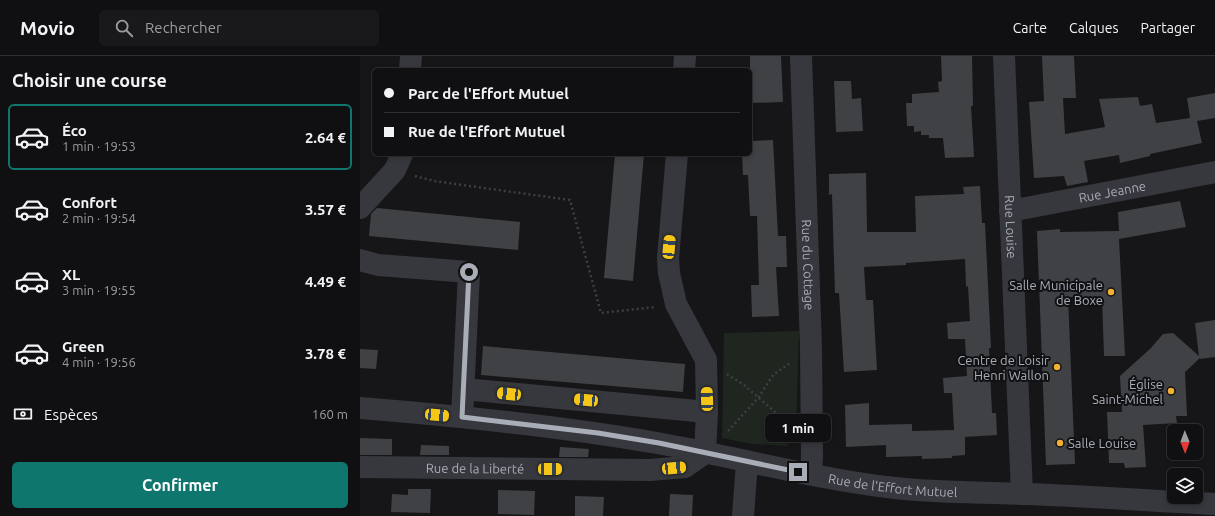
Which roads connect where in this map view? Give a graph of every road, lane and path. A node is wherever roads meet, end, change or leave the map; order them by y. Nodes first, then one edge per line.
1 (411, 56) edge
2 (685, 56) edge
3 (800, 56) edge
4 (1004, 56) edge
5 (410, 68) edge
6 (684, 68) edge
7 (677, 156) edge
8 (398, 162) edge
9 (1215, 172) edge
10 (360, 208) edge
11 (1010, 211) junction
12 (360, 260) edge
13 (676, 304) junction
14 (811, 347) junction
15 (706, 360) junction
16 (464, 389) junction
17 (759, 398) junction
18 (360, 408) edge
19 (707, 412) junction
20 (462, 417) junction
21 (790, 426) dead end
22 (707, 453) junction
23 (747, 462) junction
24 (360, 468) edge
25 (811, 474) junction
26 (1022, 494) junction
27 (1215, 504) edge
28 (743, 516) edge

1 - 5 street
2 - 6 street
3 - 14 street, Rue du Cottage
4 - 11 street, Rue Louise
7 - 13 street
8 - 10 street
8 - 13 path
9 - 11 street, Rue Jeanne
11 - 26 street, Rue Louise
12 - 16 street
13 - 15 street
14 - 17 path
14 - 25 street, Rue du Cottage
15 - 17 path
15 - 19 street
16 - 19 street
16 - 20 street
17 - 21 path
17 - 22 path
18 - 20 street, Rue de l'Effort Mutuel
19 - 22 street
20 - 22 street, Rue de l'Effort Mutuel
22 - 23 street, Rue de l'Effort Mutuel
22 - 24 street, Rue de la Liberté
23 - 25 street, Rue de l'Effort Mutuel
23 - 28 street
25 - 26 street, Rue de l'Effort Mutuel
26 - 27 street, Rue de l'Effort Mutuel

